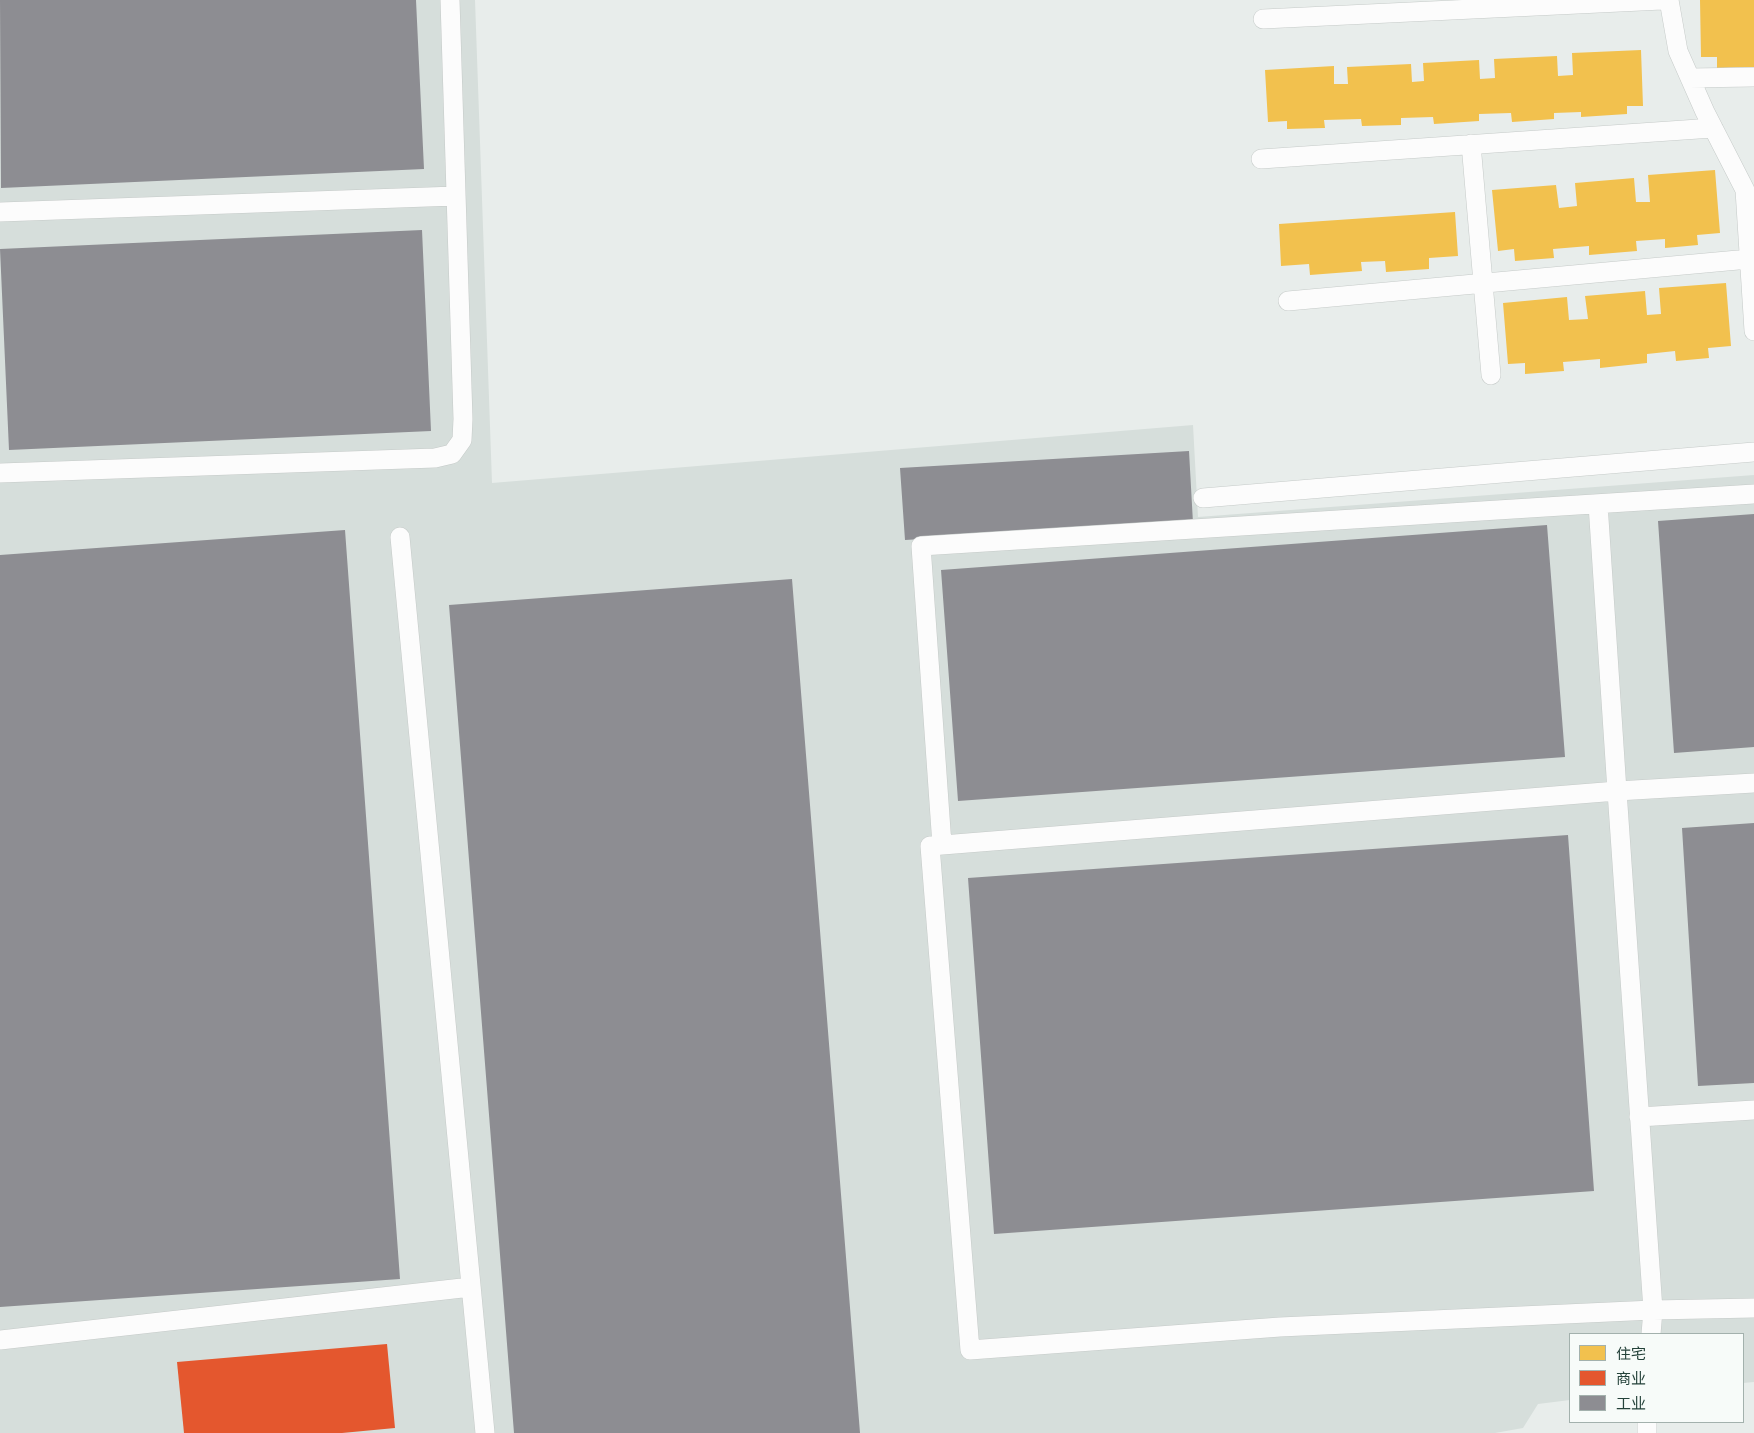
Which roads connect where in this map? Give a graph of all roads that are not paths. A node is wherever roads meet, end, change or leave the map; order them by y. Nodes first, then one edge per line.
1 (450, 0) edge
2 (1662, 0) edge
3 (1669, 0) edge
4 (1263, 19) dead end
5 (1754, 77) edge
6 (1690, 78) junction
7 (1713, 128) junction
8 (1471, 144) junction
9 (1261, 159) dead end
10 (456, 196) junction
11 (0, 212) edge
12 (1750, 259) junction
13 (1483, 283) junction
14 (1288, 301) dead end
15 (1754, 331) edge
16 (1491, 375) dead end
17 (1754, 452) edge
18 (0, 473) edge
19 (1754, 494) edge
20 (1204, 498) dead end
21 (1598, 504) junction
22 (400, 537) dead end
23 (1754, 783) edge
24 (1617, 790) junction
25 (942, 845) junction
26 (1754, 1110) edge
27 (1640, 1117) junction
28 (471, 1286) junction
29 (1754, 1308) edge
30 (1653, 1310) junction
31 (1652, 1333) edge
32 (0, 1340) edge
33 (485, 1433) edge

1 - 10 lane
2 - 4 lane
3 - 6 lane
5 - 6 lane
6 - 7 lane
7 - 8 lane
7 - 12 lane
8 - 9 lane
8 - 13 lane
10 - 11 lane
10 - 18 lane
12 - 13 lane
12 - 15 lane
13 - 14 lane
13 - 16 lane
17 - 20 lane
19 - 21 lane
21 - 24 lane
21 - 25 lane
22 - 28 lane
23 - 24 lane
24 - 25 lane
24 - 27 lane
25 - 30 lane
26 - 27 lane
27 - 30 lane
28 - 32 lane
28 - 33 lane
29 - 30 lane
30 - 31 lane

